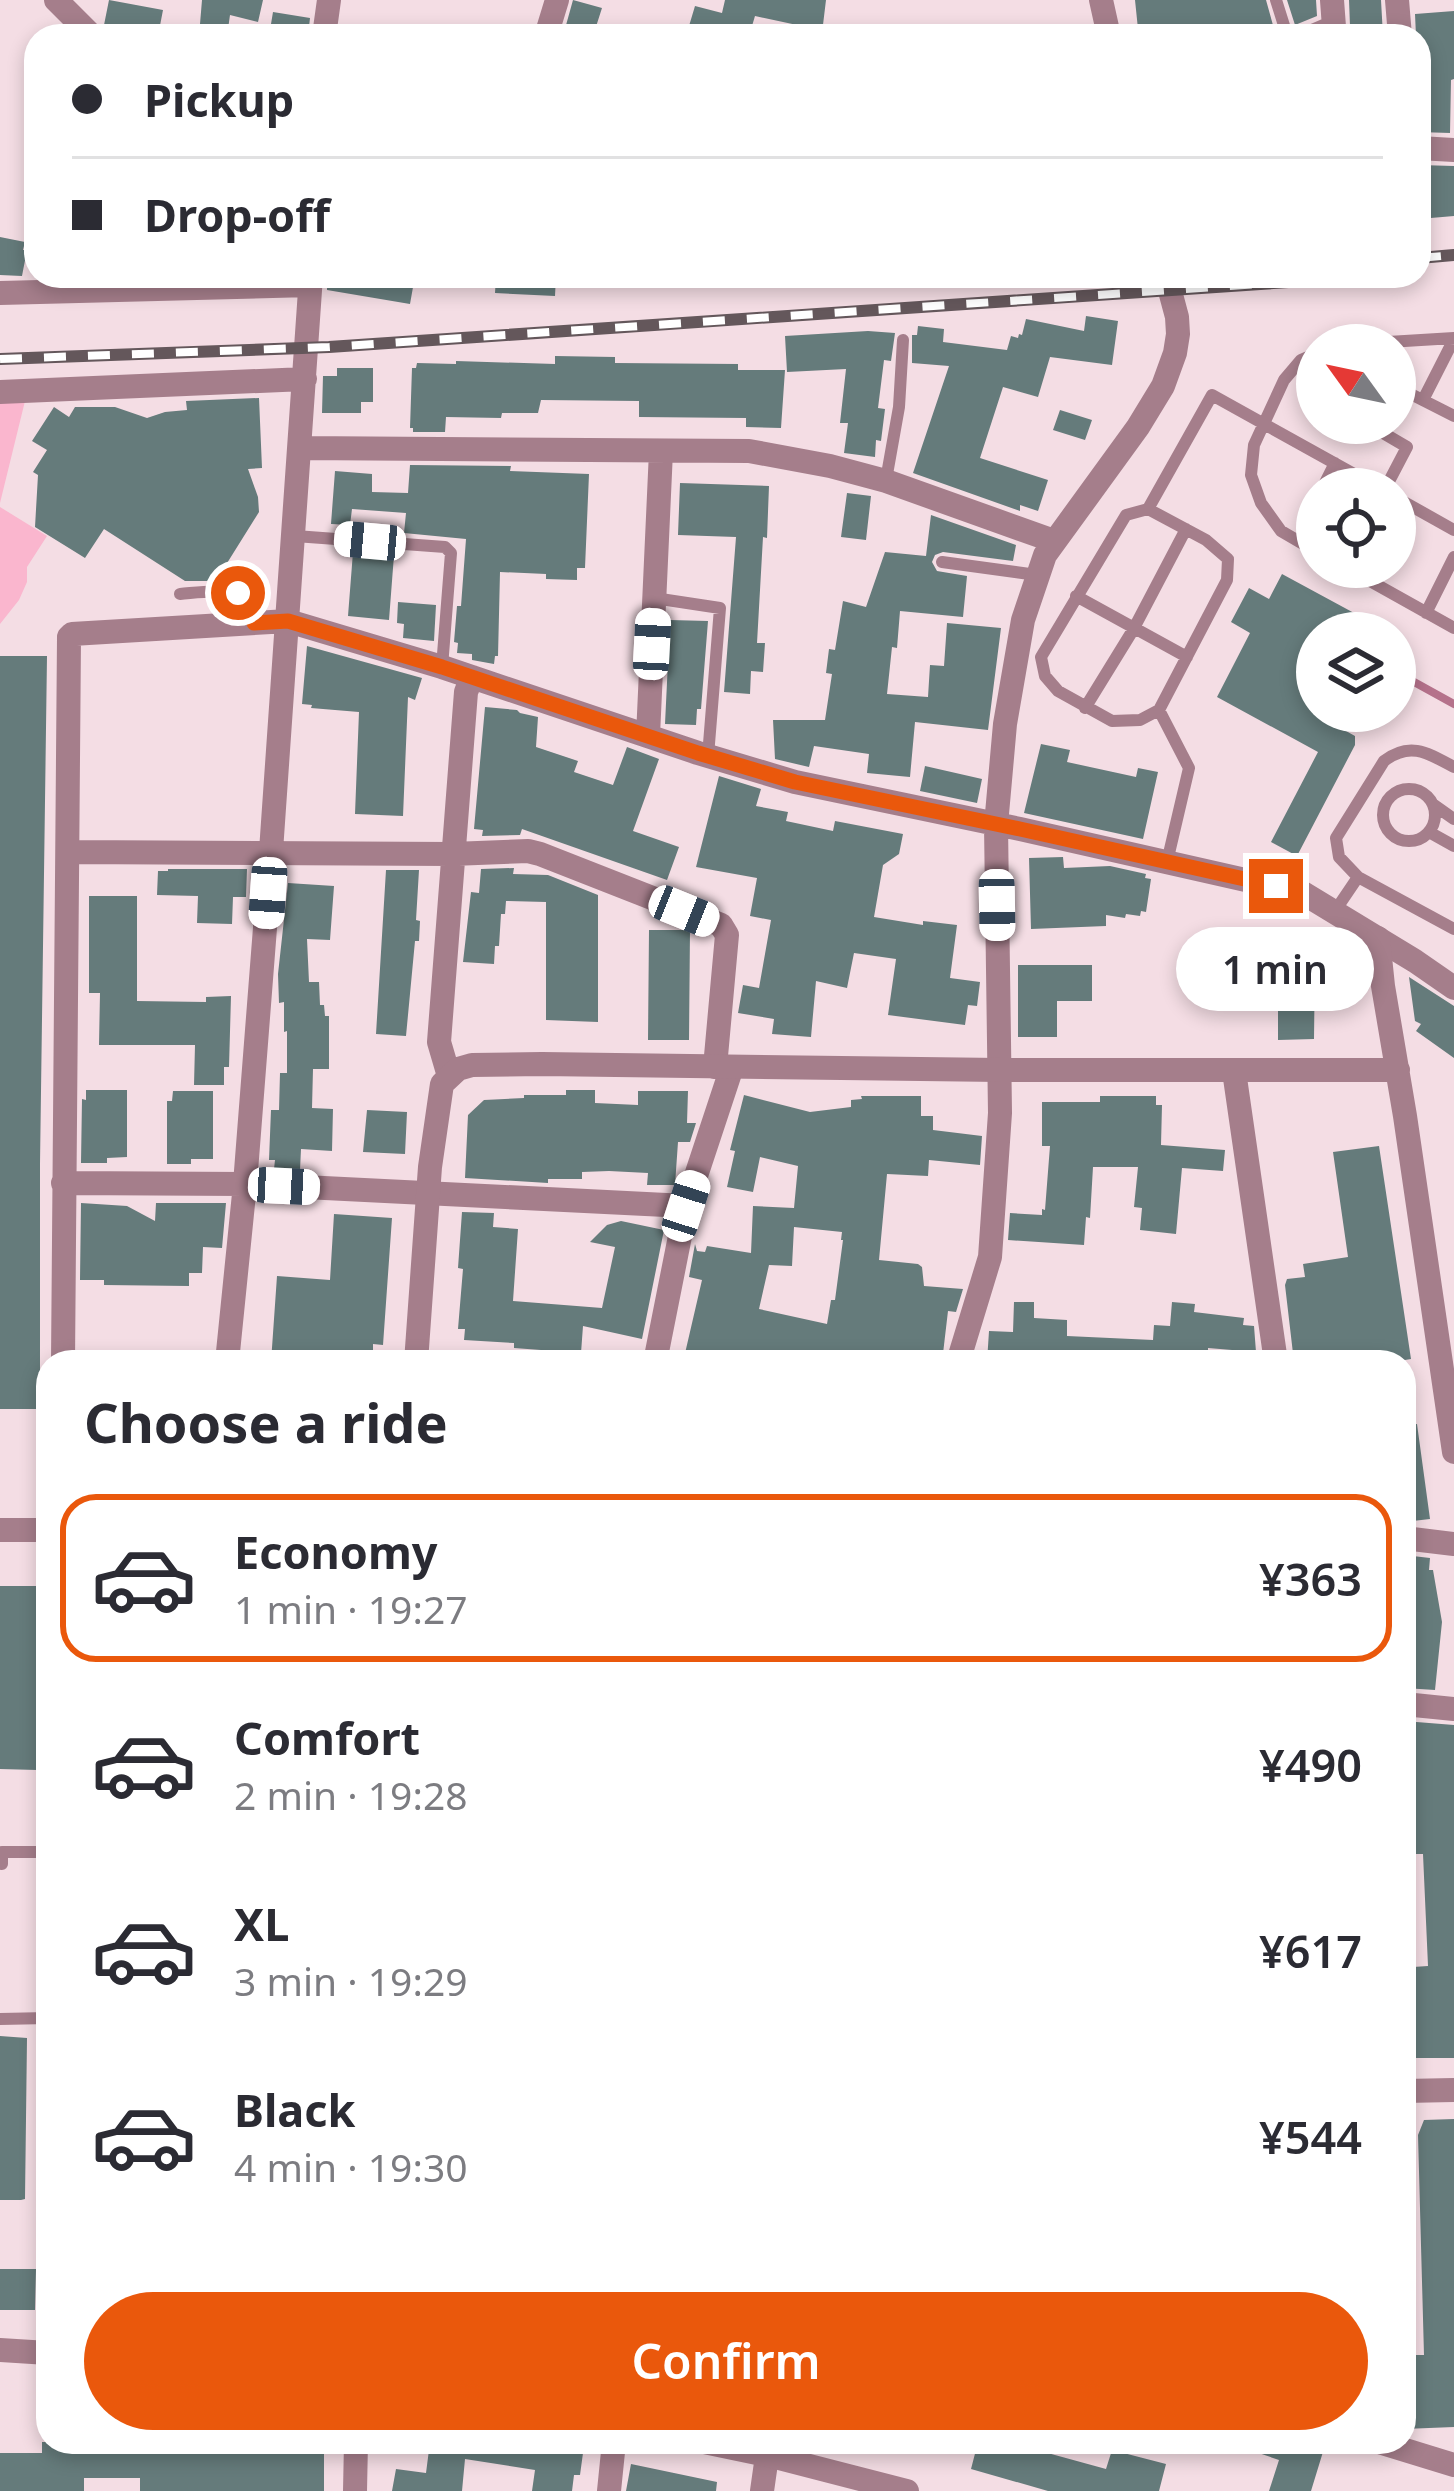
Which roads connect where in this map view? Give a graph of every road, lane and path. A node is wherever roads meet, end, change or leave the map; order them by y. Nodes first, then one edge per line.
1 (56, 0) edge
2 (80, 24) edge
3 (113, 288) edge
4 (310, 288) edge
5 (1169, 288) edge
6 (0, 292) edge
7 (1454, 338) edge
8 (903, 340) dead end
9 (1416, 340) edge
10 (1296, 366) edge
11 (305, 379) junction
12 (0, 392) edge
13 (1416, 396) edge
14 (1423, 400) junction
15 (1454, 416) edge
16 (1262, 423) junction
17 (1402, 444) edge
18 (300, 448) junction
19 (661, 452) junction
20 (1335, 463) junction
21 (1332, 468) edge
22 (1344, 468) edge
23 (1395, 468) edge
24 (886, 481) junction
25 (1148, 509) junction
26 (1416, 509) edge
27 (1186, 529) junction
28 (1454, 530) edge
29 (295, 536) junction
30 (1296, 540) edge
31 (1054, 541) junction
32 (1454, 557) edge
33 (942, 562) dead end
34 (1037, 575) junction
35 (1389, 588) edge
36 (180, 594) dead end
37 (1076, 596) junction
38 (655, 598) junction
39 (1426, 613) junction
40 (288, 621) junction
41 (254, 623) junction
42 (1454, 628) edge
43 (1133, 630) junction
44 (1187, 657) junction
45 (442, 667) junction
46 (472, 676) junction
47 (1085, 708) junction
48 (1159, 710) junction
49 (648, 736) junction
50 (708, 756) junction
51 (1454, 767) edge
52 (1434, 805) junction
53 (1454, 819) edge
54 (996, 825) junction
55 (1430, 832) junction
56 (1454, 846) edge
57 (271, 851) junction
58 (68, 852) junction
59 (452, 854) junction
60 (1167, 863) junction
61 (1358, 877) junction
62 (1335, 911) junction
63 (1454, 929) edge
64 (1378, 938) junction
65 (1454, 988) edge
66 (723, 1067) junction
67 (1000, 1070) junction
68 (1398, 1070) junction
69 (1234, 1071) junction
70 (449, 1076) junction
71 (62, 1183) junction
72 (245, 1184) junction
73 (428, 1193) junction
74 (686, 1206) junction
75 (63, 1350) edge
76 (228, 1350) edge
77 (417, 1350) edge
78 (657, 1350) edge
79 (962, 1350) edge
80 (1274, 1350) edge
81 (1454, 1452) edge
82 (0, 1530) edge
83 (36, 1530) edge
84 (1416, 1539) edge
85 (1454, 1544) edge
86 (1416, 1705) edge
87 (1454, 1709) edge
88 (36, 1852) edge
89 (2, 1864) edge
90 (0, 2018) edge
91 (36, 2018) edge
92 (1454, 2090) edge
93 (1416, 2091) edge
94 (0, 2350) edge
95 (36, 2352) edge
96 (1416, 2453) edge
97 (356, 2454) edge
98 (613, 2454) edge
99 (767, 2454) edge
100 (787, 2454) edge
101 (1454, 2465) edge
102 (355, 2491) edge
103 (609, 2491) edge
104 (762, 2491) edge
105 (907, 2491) edge

1 - 2 street
3 - 6 street
4 - 11 street
5 - 31 street
7 - 9 lane
7 - 14 lane
8 - 24 lane
10 - 16 lane
11 - 12 street
11 - 18 street
13 - 14 lane
14 - 15 lane
16 - 20 lane
16 - 25 lane
16 - 30 lane
17 - 23 lane
18 - 19 street
18 - 29 street
19 - 24 street
19 - 38 street
20 - 21 lane
20 - 22 lane
24 - 31 street
25 - 27 lane
25 - 37 lane
26 - 28 lane
27 - 43 lane
27 - 44 lane
29 - 40 street
29 - 45 lane
31 - 34 street
32 - 39 lane
33 - 34 lane
34 - 54 street
35 - 39 lane
36 - 41 lane
37 - 43 lane
37 - 47 lane
38 - 49 street
38 - 50 lane
39 - 42 lane
40 - 41 street
40 - 45 street
40 - 57 street
41 - 58 street
43 - 44 lane
43 - 47 lane
44 - 48 lane
45 - 46 street
46 - 49 street
46 - 59 street
47 - 48 lane
48 - 60 lane
49 - 50 street
50 - 54 street
51 - 61 lane
52 - 53 lane
52 - 55 lane
52 - 55 lane
54 - 60 street
54 - 67 street
55 - 56 lane
57 - 58 street
57 - 59 street
57 - 72 street
58 - 71 street
59 - 66 street
59 - 70 street
60 - 62 street
61 - 62 lane
61 - 63 lane
62 - 64 street
64 - 65 street
64 - 68 street
66 - 67 street
66 - 70 street
66 - 74 street
67 - 69 street
67 - 79 street
68 - 69 street
68 - 81 street
69 - 80 street
70 - 73 street
71 - 72 street
71 - 75 street
72 - 73 street
72 - 76 street
73 - 74 street
73 - 77 street
74 - 78 street
82 - 83 street
84 - 85 street
86 - 87 street
88 - 89 lane
90 - 91 lane
92 - 93 street
94 - 95 street
96 - 101 street
97 - 102 street
98 - 103 street
99 - 104 street
100 - 105 street

